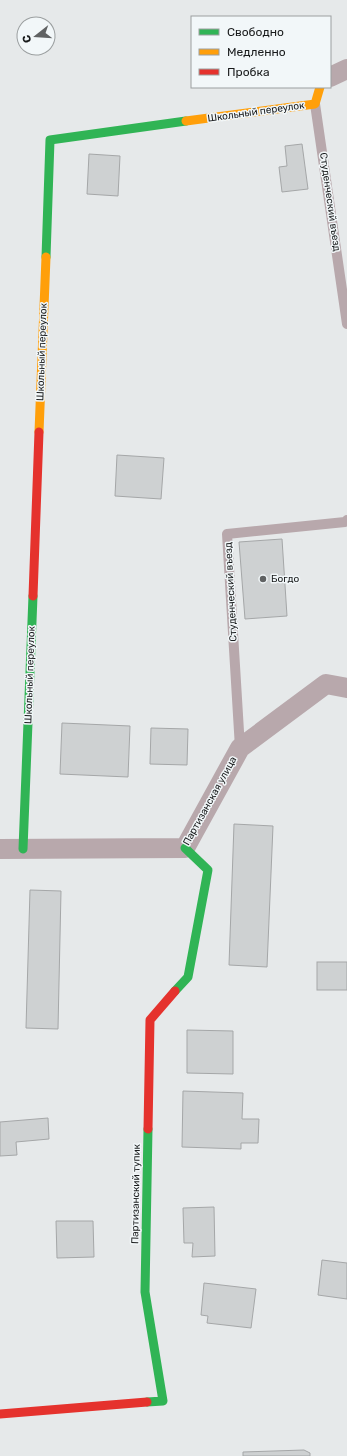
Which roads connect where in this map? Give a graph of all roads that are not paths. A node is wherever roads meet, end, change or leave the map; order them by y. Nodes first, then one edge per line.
1 (347, 69) edge
2 (331, 77) edge
3 (320, 88) edge
4 (315, 104) junction
5 (347, 324) edge
6 (347, 520) edge
7 (347, 688) edge
8 (240, 748) junction
9 (185, 848) junction
10 (0, 849) edge
11 (23, 849) junction
12 (0, 1414) edge

1 - 2 street
3 - 4 street, Школьный переулок
4 - 5 lane, Студенческий въезд
4 - 11 street, Школьный переулок
6 - 8 lane, Студенческий въезд
7 - 8 street, Партизанская улица
8 - 9 street, Партизанская улица
9 - 11 street, Партизанская улица
9 - 12 street, Партизанский тупик
10 - 11 street, Партизанская улица

